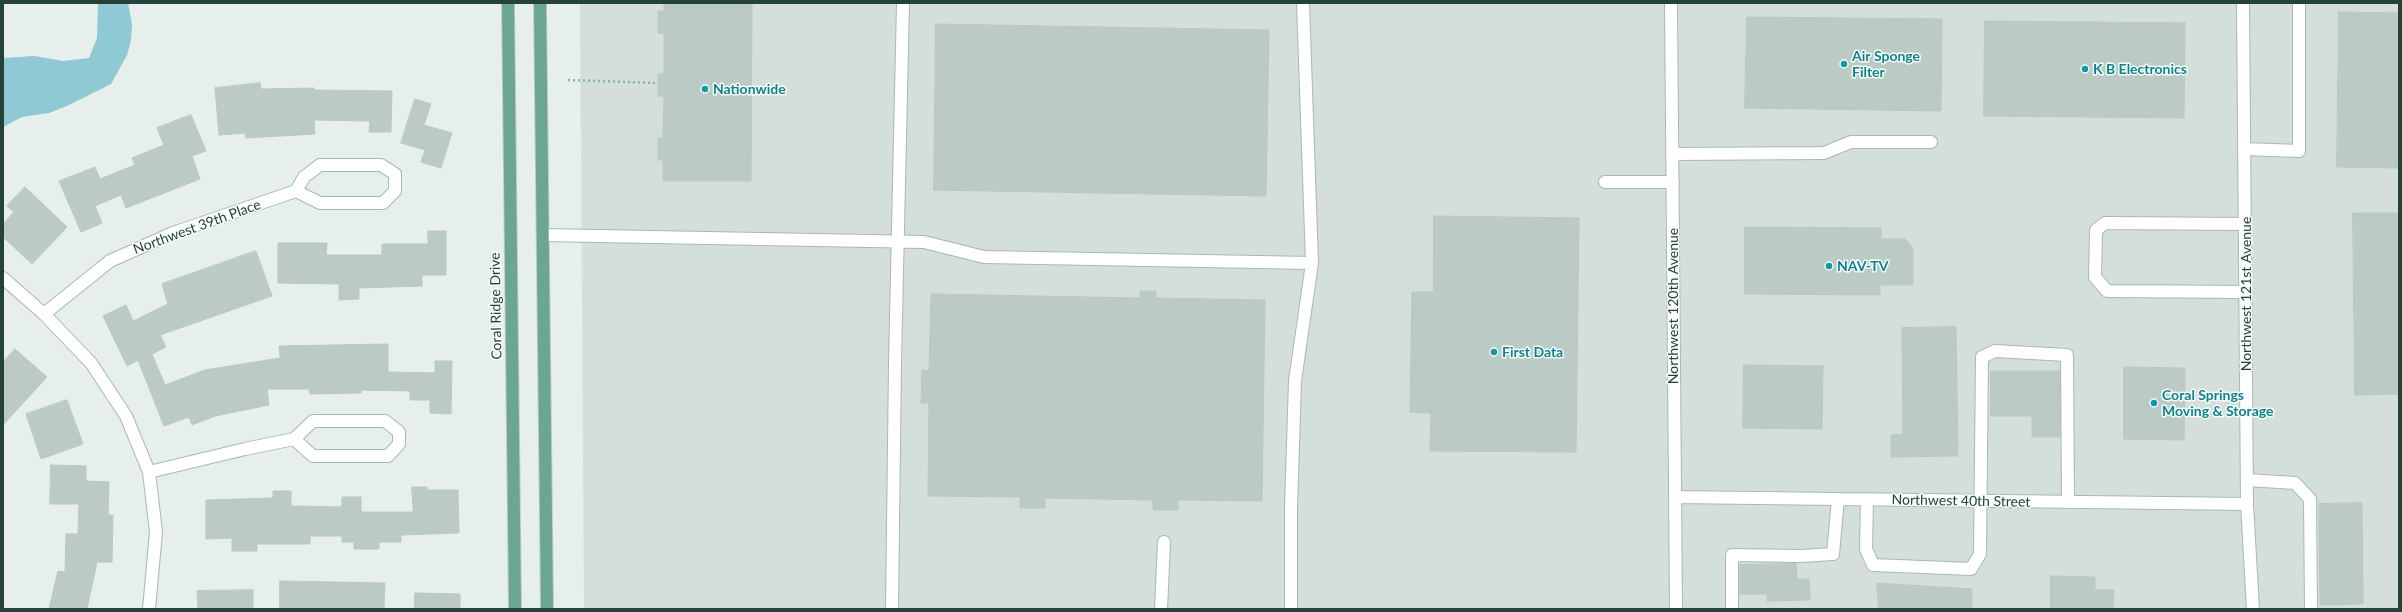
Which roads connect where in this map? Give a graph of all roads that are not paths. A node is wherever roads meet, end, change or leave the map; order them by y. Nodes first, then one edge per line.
1 (508, 3) edge
2 (540, 3) edge
3 (903, 3) edge
4 (1302, 3) edge
5 (1671, 3) edge
6 (2243, 3) edge
7 (2299, 3) edge
8 (1931, 142) dead end
9 (2244, 149) junction
10 (1672, 154) junction
11 (1605, 182) dead end
12 (1673, 182) junction
13 (296, 191) junction
14 (2245, 224) junction
15 (543, 235) junction
16 (897, 242) junction
17 (1312, 263) junction
18 (3, 278) edge
19 (2246, 292) junction
20 (44, 314) junction
21 (294, 439) junction
22 (150, 472) junction
23 (2247, 480) junction
24 (1675, 497) junction
25 (1838, 499) junction
26 (1867, 500) junction
27 (1982, 501) junction
28 (2068, 502) junction
29 (2247, 504) junction
30 (1164, 542) dead end
31 (149, 609) edge
32 (515, 609) edge
33 (547, 609) edge
34 (892, 609) edge
35 (1161, 609) edge
36 (1291, 609) edge
37 (1676, 609) edge
38 (1732, 609) edge
39 (2253, 609) edge
40 (2311, 609) edge

1 - 32 main road, Coral Ridge Drive
2 - 15 main road
3 - 16 street
4 - 17 street
5 - 10 street, Northwest 120th Avenue
6 - 9 street, Northwest 121st Avenue
7 - 9 street
8 - 10 street
9 - 14 street, Northwest 121st Avenue
10 - 12 street, Northwest 120th Avenue
11 - 12 street
12 - 24 street, Northwest 120th Avenue
13 - 13 street
13 - 20 street, Northwest 39th Place
14 - 19 street, Northwest 121st Avenue
14 - 19 street
15 - 16 street
15 - 33 main road
16 - 17 street
16 - 34 street
17 - 36 street
18 - 20 street
19 - 23 street, Northwest 121st Avenue
20 - 22 street
21 - 21 street
21 - 22 street
22 - 31 street
23 - 29 street, Northwest 121st Avenue
23 - 40 street
24 - 25 street, Northwest 40th Street
24 - 37 street, Northwest 120th Avenue
25 - 26 street, Northwest 40th Street
25 - 38 street
26 - 27 street, Northwest 40th Street
26 - 27 street
27 - 28 street, Northwest 40th Street
27 - 28 street
28 - 29 street, Northwest 40th Street
29 - 39 street, Northwest 121st Avenue
30 - 35 street

